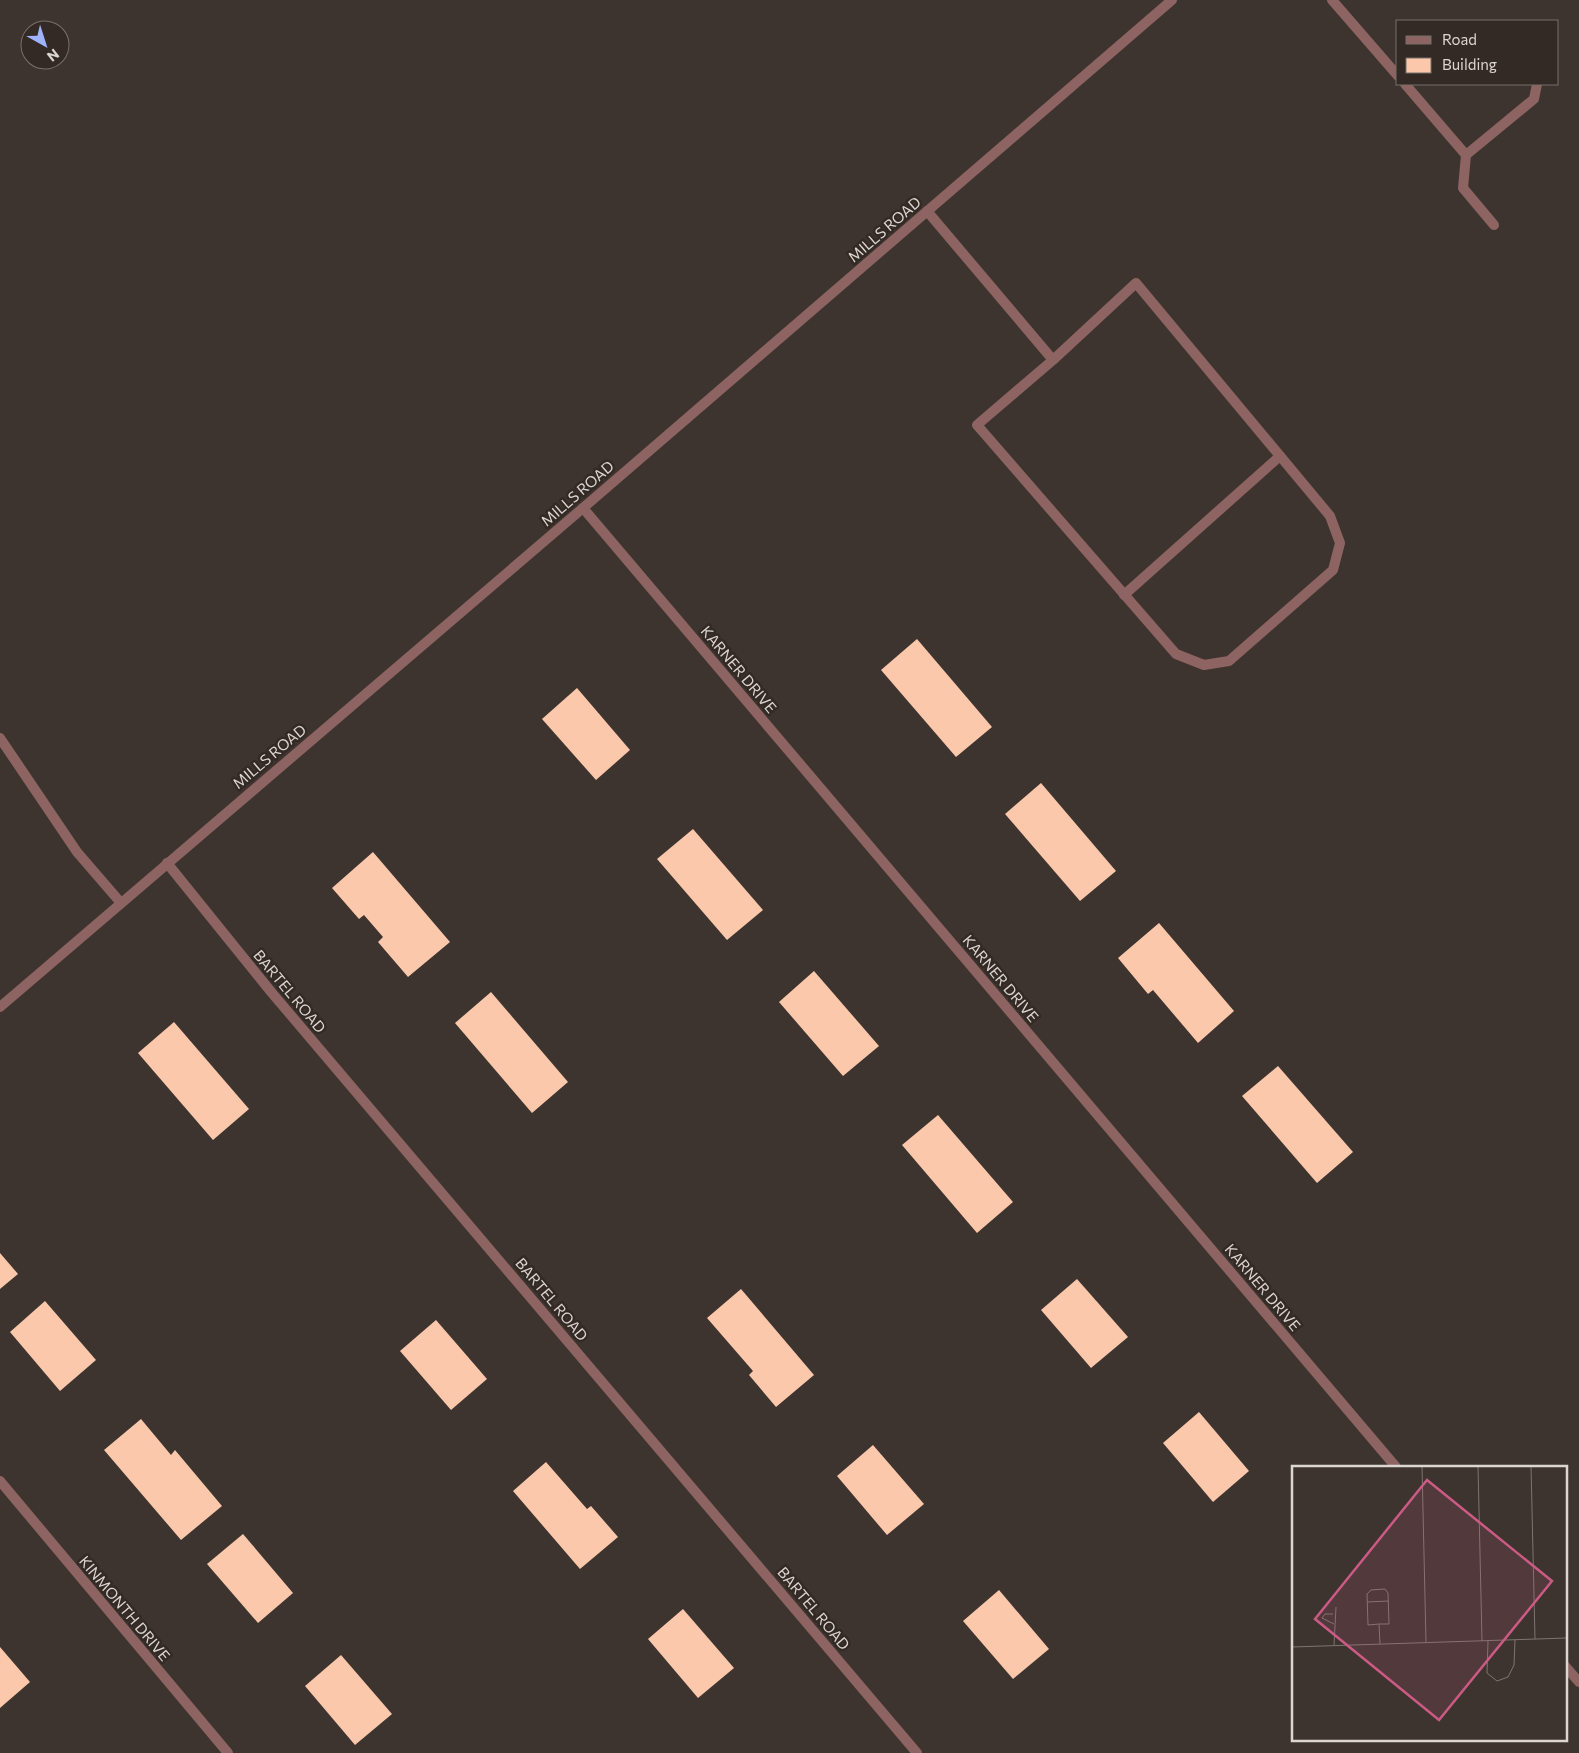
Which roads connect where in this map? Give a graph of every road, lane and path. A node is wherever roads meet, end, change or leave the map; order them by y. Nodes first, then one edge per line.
1 (1172, 0) edge
2 (1332, 0) edge
3 (1396, 74) edge
4 (1406, 85) edge
5 (1537, 85) edge
6 (1466, 155) junction
7 (927, 211) junction
8 (1494, 225) dead end
9 (1053, 360) junction
10 (1280, 456) junction
11 (583, 508) junction
12 (1124, 595) junction
13 (0, 738) edge
14 (167, 863) junction
15 (121, 902) junction
16 (0, 1007) edge
17 (1395, 1466) edge
18 (0, 1481) edge
19 (1566, 1667) edge
20 (1579, 1682) edge
21 (228, 1753) edge
22 (917, 1753) edge

1 - 7 street, MILLS ROAD
2 - 3 street
4 - 6 street
5 - 6 street
6 - 8 street
7 - 9 street
7 - 11 street, MILLS ROAD
9 - 10 street
9 - 12 street
10 - 12 street
10 - 12 street
11 - 14 street, MILLS ROAD
11 - 17 street, KARNER DRIVE
13 - 15 street
14 - 15 street, MILLS ROAD
14 - 22 street, BARTEL ROAD
15 - 16 street, MILLS ROAD
18 - 21 street, KINMONTH DRIVE
19 - 20 street

